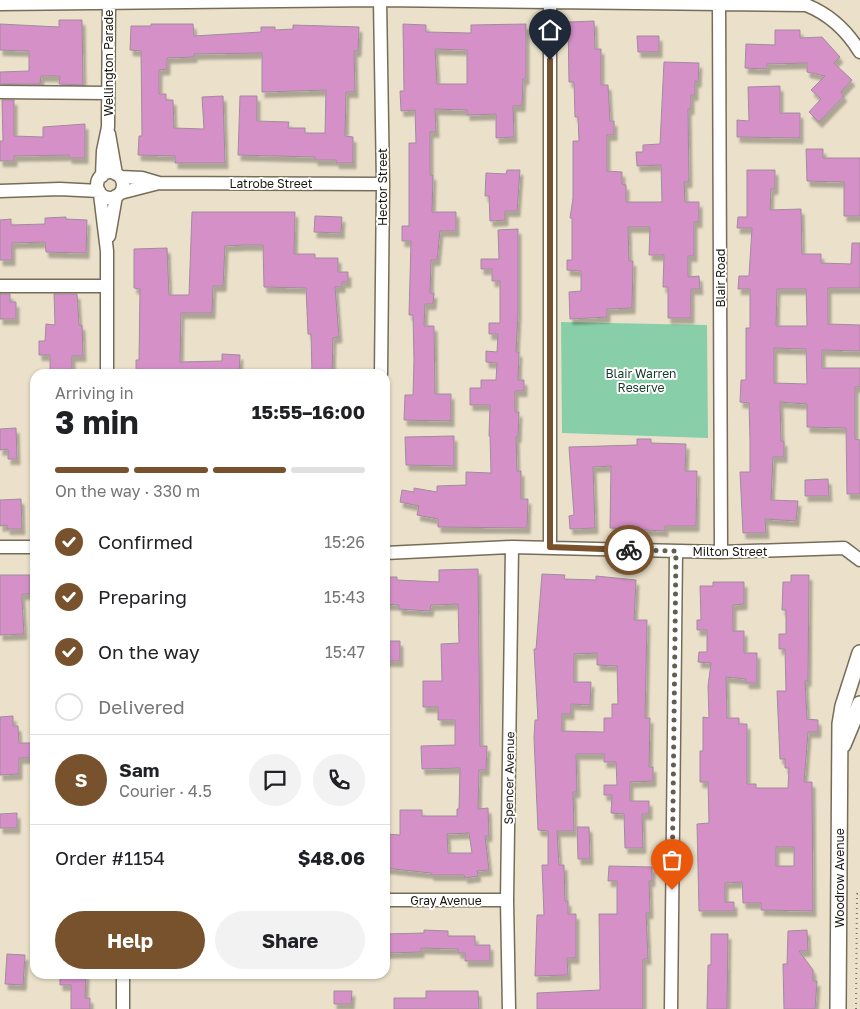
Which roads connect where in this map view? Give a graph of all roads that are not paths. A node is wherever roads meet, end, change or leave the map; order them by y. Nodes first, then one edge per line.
1 (380, 0) edge
2 (550, 1) junction
3 (109, 2) edge
4 (719, 3) junction
5 (0, 4) edge
6 (860, 51) edge
7 (0, 92) edge
8 (108, 93) junction
9 (108, 127) junction
10 (101, 176) junction
11 (118, 176) junction
12 (160, 183) junction
13 (383, 184) junction
14 (60, 189) junction
15 (0, 191) edge
16 (100, 193) junction
17 (118, 195) junction
18 (107, 251) junction
19 (0, 286) edge
20 (107, 286) junction
21 (107, 369) edge
22 (381, 369) edge
23 (512, 546) junction
24 (0, 547) edge
25 (30, 547) edge
26 (550, 547) junction
27 (676, 551) junction
28 (720, 552) junction
29 (390, 553) edge
30 (860, 560) edge
31 (860, 653) edge
32 (860, 704) edge
33 (842, 747) junction
34 (390, 900) edge
35 (507, 900) junction
36 (123, 979) edge
37 (123, 1009) edge
38 (509, 1009) edge
39 (671, 1009) edge
40 (838, 1009) edge

1 - 2 street
1 - 3 street
1 - 13 street, Hector Street
2 - 4 street
2 - 26 street
3 - 5 street
3 - 8 street, Wellington Parade
4 - 6 street
4 - 28 street, Blair Road
7 - 8 street
8 - 9 street, Wellington Parade
9 - 10 street, Wellington Parade
9 - 11 street, Wellington Parade
10 - 11 street
10 - 14 street
10 - 16 street
11 - 12 street, Latrobe Street
11 - 17 street
12 - 13 street, Latrobe Street
12 - 17 street, Latrobe Street
13 - 22 street, Hector Street
14 - 15 street
14 - 16 street
16 - 17 street
16 - 18 street
17 - 18 street
18 - 20 street
19 - 20 street
20 - 21 street
23 - 26 street, Milton Street
23 - 29 street, Milton Street
23 - 35 street, Spencer Avenue
24 - 25 street
26 - 27 street, Milton Street
27 - 28 street, Milton Street
27 - 39 street
28 - 30 street, Milton Street
31 - 33 main road, Woodrow Avenue
32 - 33 main road, Woodrow Avenue
33 - 40 main road, Woodrow Avenue
34 - 35 street, Gray Avenue
35 - 38 street, Spencer Avenue
36 - 37 street

